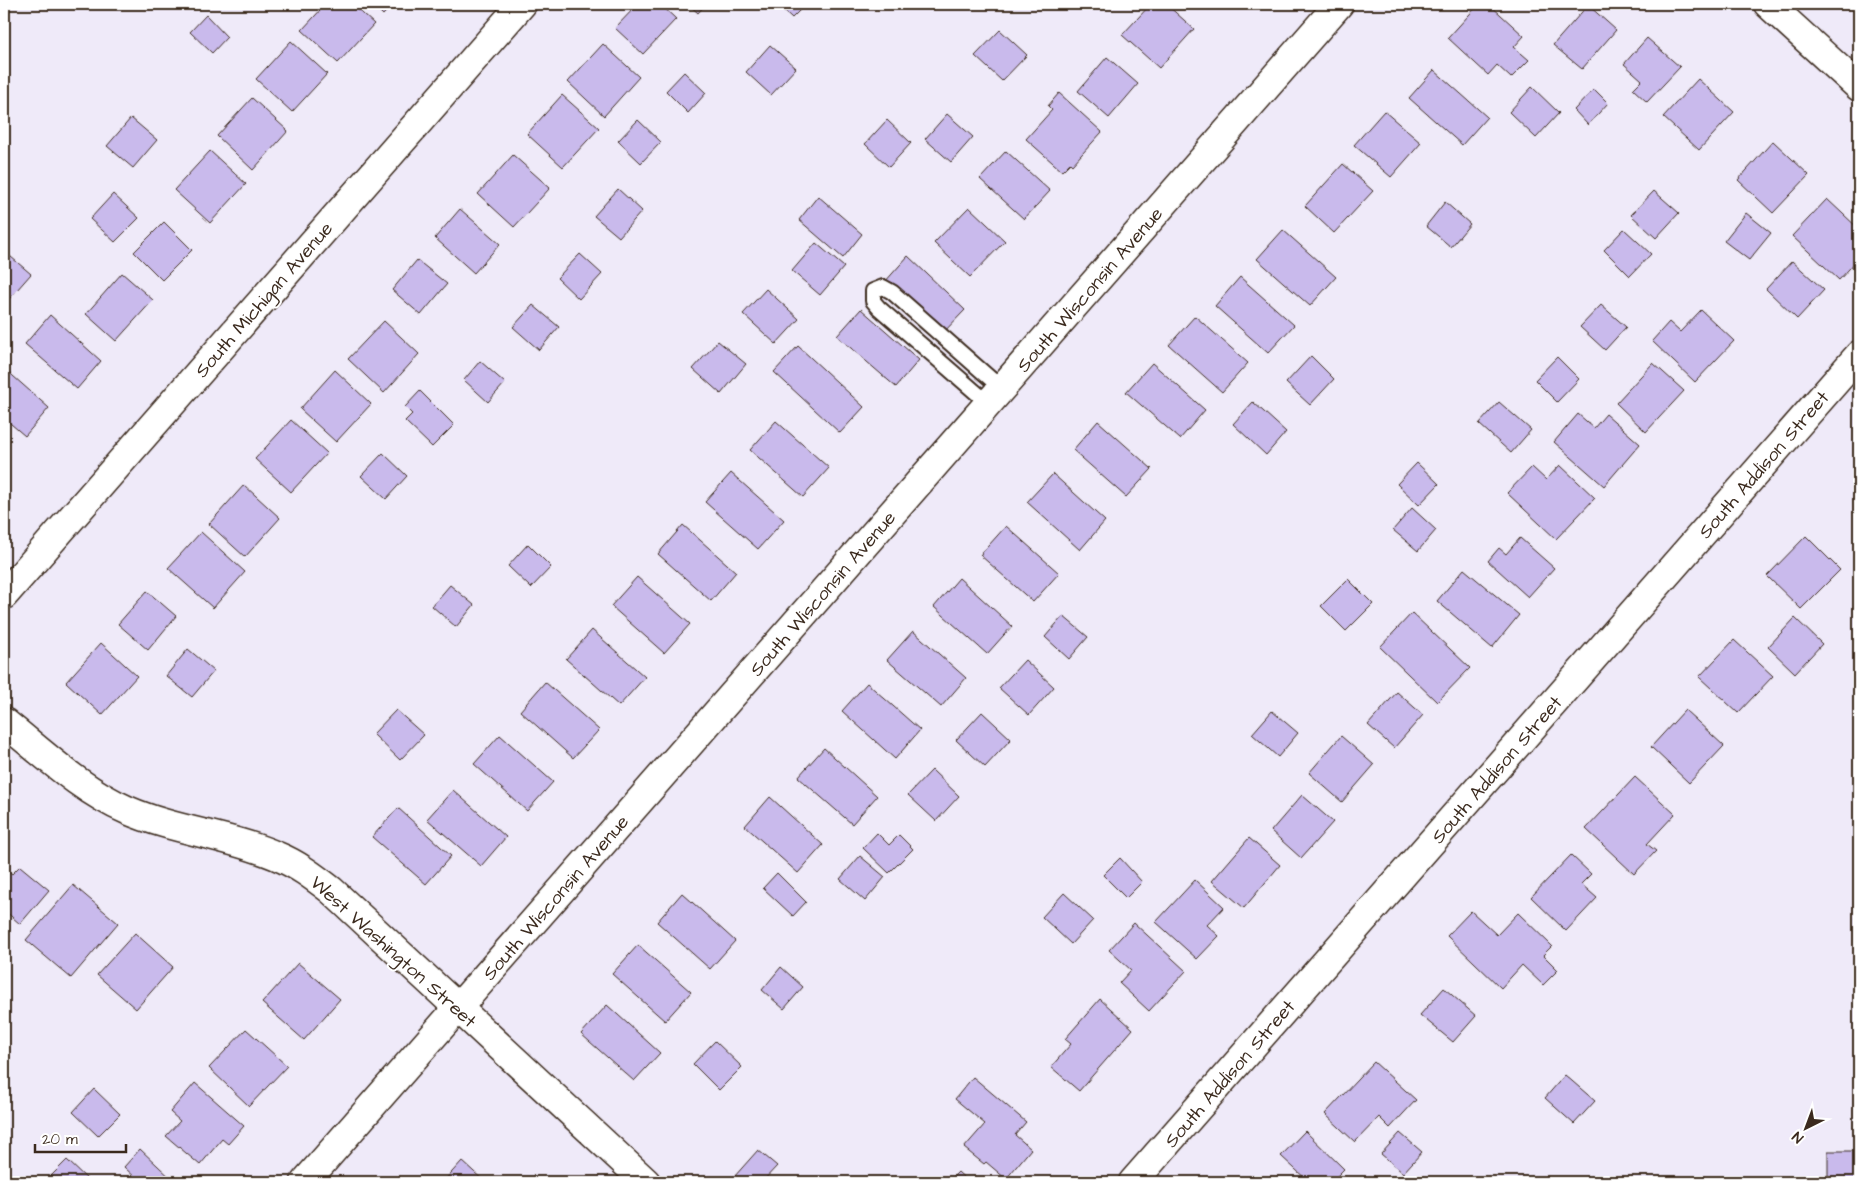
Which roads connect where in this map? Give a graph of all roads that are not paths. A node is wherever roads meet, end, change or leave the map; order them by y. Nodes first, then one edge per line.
1 (522, 4) edge
2 (1339, 4) edge
3 (1768, 4) edge
4 (1859, 87) edge
5 (1859, 355) edge
6 (995, 396) junction
7 (4, 595) edge
8 (4, 722) edge
9 (458, 1008) junction
10 (305, 1182) edge
11 (646, 1182) edge
12 (1132, 1182) edge

1 - 7 street, South Michigan Avenue
2 - 6 street, South Wisconsin Avenue
3 - 4 street
5 - 12 street, South Addison Street
6 - 6 lane
6 - 9 street, South Wisconsin Avenue
8 - 9 street, West Washington Street
9 - 10 street, South Wisconsin Avenue
9 - 11 street, West Washington Street

